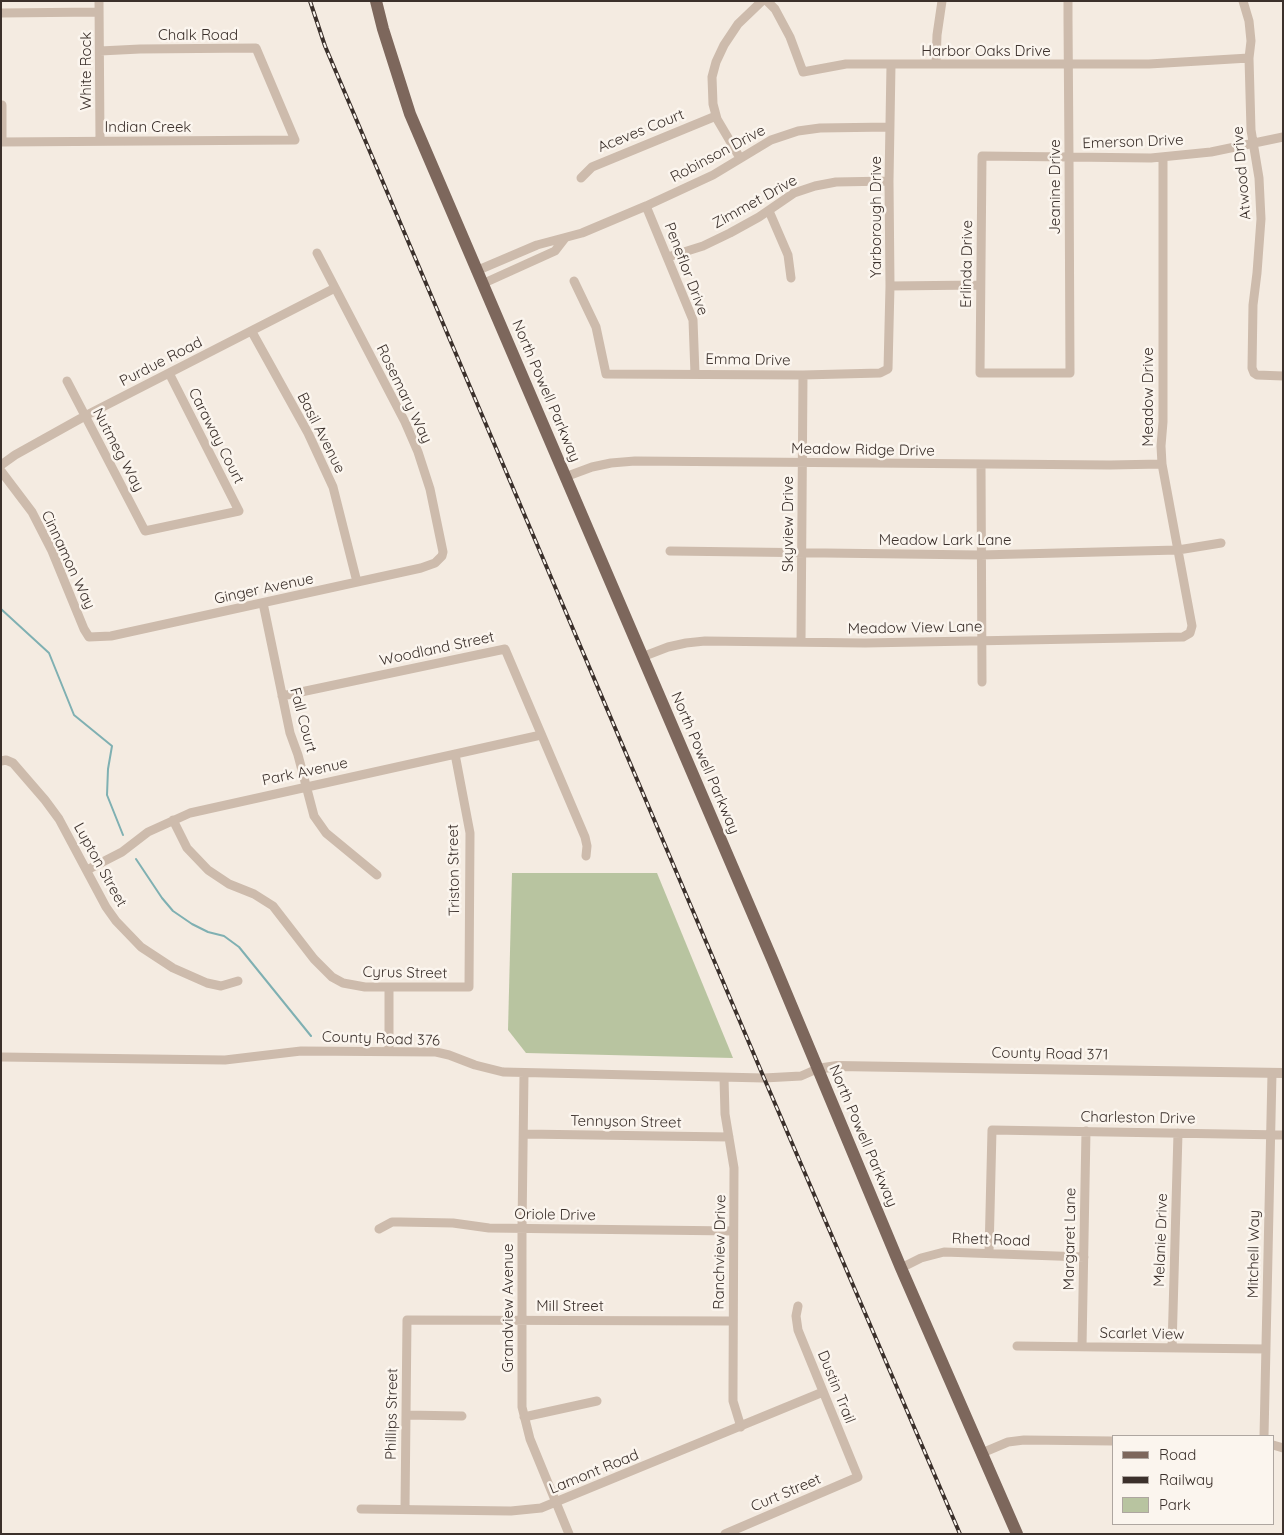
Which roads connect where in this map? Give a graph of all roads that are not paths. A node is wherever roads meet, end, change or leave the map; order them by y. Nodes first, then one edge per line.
1 (99, 1) edge
2 (376, 1) edge
3 (762, 1) edge
4 (767, 1) edge
5 (942, 1) edge
6 (1068, 1) edge
7 (1243, 1) edge
8 (99, 12) junction
9 (1, 13) edge
10 (100, 51) junction
11 (1249, 58) junction
12 (936, 64) junction
13 (1068, 64) junction
14 (891, 65) junction
15 (2, 105) edge
16 (716, 116) junction
17 (890, 127) junction
18 (1283, 137) edge
19 (295, 140) joint
20 (100, 141) junction
21 (2, 142) edge
22 (1253, 143) junction
23 (982, 156) joint
24 (1069, 157) junction
25 (1163, 157) junction
26 (740, 158) junction
27 (581, 178) dead end
28 (888, 181) junction
29 (646, 206) junction
30 (769, 211) junction
31 (565, 237) junction
32 (316, 252) dead end
33 (668, 257) junction
34 (476, 271) junction
35 (791, 278) dead end
36 (574, 280) dead end
37 (482, 284) junction
38 (890, 286) junction
39 (980, 286) junction
40 (335, 288) junction
41 (252, 332) junction
42 (888, 369) joint
43 (169, 373) junction
44 (980, 373) joint
45 (695, 374) junction
46 (803, 375) junction
47 (1283, 376) edge
48 (67, 381) dead end
49 (85, 416) junction
50 (802, 463) junction
51 (981, 464) junction
52 (1162, 464) junction
53 (1, 465) edge
54 (1, 471) edge
55 (565, 477) junction
56 (145, 531) joint
57 (1221, 542) dead end
58 (1178, 550) junction
59 (670, 551) dead end
60 (802, 553) junction
61 (980, 554) junction
62 (442, 556) joint
63 (356, 582) junction
64 (263, 603) junction
65 (1190, 633) joint
66 (89, 637) joint
67 (981, 641) junction
68 (801, 642) junction
69 (642, 658) junction
70 (982, 682) dead end
71 (282, 696) junction
72 (541, 735) junction
73 (455, 754) junction
74 (4, 760) edge
75 (306, 786) junction
76 (173, 820) junction
77 (586, 856) dead end
78 (87, 870) junction
79 (377, 876) dead end
80 (238, 982) dead end
81 (468, 987) joint
82 (389, 988) junction
83 (389, 1051) junction
84 (1, 1057) edge
85 (817, 1069) junction
86 (524, 1073) junction
87 (1278, 1073) edge
88 (724, 1078) junction
89 (1086, 1131) junction
90 (1178, 1133) junction
91 (524, 1134) junction
92 (1271, 1134) junction
93 (1283, 1135) edge
94 (729, 1137) junction
95 (522, 1228) junction
96 (379, 1229) dead end
97 (733, 1231) junction
98 (989, 1253) junction
99 (1084, 1256) junction
100 (901, 1268) junction
101 (798, 1306) dead end
102 (407, 1320) joint
103 (521, 1320) junction
104 (732, 1321) junction
105 (1017, 1346) dead end
106 (1082, 1347) junction
107 (1172, 1348) junction
108 (1266, 1349) junction
109 (823, 1392) junction
110 (598, 1401) dead end
111 (406, 1415) junction
112 (462, 1416) dead end
113 (524, 1417) junction
114 (741, 1427) junction
115 (1264, 1435) edge
116 (1112, 1441) edge
117 (982, 1453) junction
118 (858, 1477) joint
119 (556, 1503) junction
120 (361, 1509) dead end
121 (405, 1509) junction
122 (569, 1534) edge
123 (725, 1534) edge
124 (1017, 1534) edge

1 - 8 street, White Rock
2 - 34 main road, North Powell Parkway
3 - 16 street
4 - 14 street, Harbor Oaks Drive
5 - 12 street
6 - 13 street, Jeanine Drive
7 - 11 street, Atwood Drive
8 - 9 street
8 - 10 street, White Rock
10 - 19 street, Chalk Road
10 - 20 street, White Rock
11 - 13 street, Harbor Oaks Drive
11 - 22 street, Atwood Drive
12 - 13 street, Harbor Oaks Drive
12 - 14 street, Harbor Oaks Drive
13 - 24 street, Jeanine Drive
14 - 17 street, Yarborough Drive
15 - 21 street
16 - 26 street
16 - 27 street, Aceves Court
17 - 26 street, Robinson Drive
17 - 28 street, Yarborough Drive
18 - 22 street, Emerson Drive
19 - 20 street, Indian Creek
20 - 21 street, Indian Creek
22 - 25 street, Emerson Drive
22 - 47 street, Atwood Drive
23 - 24 street, Emerson Drive
23 - 39 street, Erlinda Drive
24 - 25 street, Emerson Drive
24 - 44 street, Jeanine Drive
25 - 52 street, Meadow Drive
26 - 29 street, Robinson Drive
28 - 30 street, Zimmet Drive
28 - 38 street, Yarborough Drive
29 - 31 street, Robinson Drive
29 - 33 street, Peneflor Drive
30 - 33 street, Zimmet Drive
30 - 35 street
31 - 34 street, Robinson Drive
31 - 37 street, Robinson Drive
32 - 40 street, Rosemary Way
33 - 45 street, Peneflor Drive
34 - 37 main road, North Powell Parkway
36 - 45 street, Emma Drive
37 - 55 main road, North Powell Parkway
38 - 39 street
38 - 42 street, Yarborough Drive
39 - 44 street, Erlinda Drive
40 - 41 street, Purdue Road
40 - 62 street, Rosemary Way
41 - 43 street, Purdue Road
41 - 63 street, Basil Avenue
42 - 46 street, Emma Drive
43 - 49 street, Purdue Road
43 - 56 street, Caraway Court
45 - 46 street, Emma Drive
46 - 50 street, Skyview Drive
48 - 49 street, Nutmeg Way
49 - 53 street, Purdue Road
49 - 56 street, Nutmeg Way
50 - 51 street, Meadow Ridge Drive
50 - 55 street, Meadow Ridge Drive
50 - 60 street, Skyview Drive
51 - 52 street, Meadow Ridge Drive
51 - 61 street
52 - 58 street, Meadow Drive
54 - 66 street, Cinnamon Way
55 - 69 main road, North Powell Parkway
57 - 58 street, Meadow Lark Lane
58 - 61 street, Meadow Lark Lane
58 - 65 street, Meadow Drive
59 - 60 street, Meadow Lark Lane
60 - 61 street, Meadow Lark Lane
60 - 68 street, Skyview Drive
61 - 67 street
62 - 63 street, Ginger Avenue
63 - 64 street, Ginger Avenue
64 - 66 street, Ginger Avenue
64 - 71 street, Fall Court
65 - 67 street, Meadow View Lane
67 - 68 street, Meadow View Lane
67 - 70 street
68 - 69 street, Meadow View Lane
69 - 85 main road, North Powell Parkway
71 - 72 street, Woodland Street
71 - 75 street, Fall Court
72 - 73 street, Park Avenue
72 - 77 street
73 - 75 street, Park Avenue
73 - 81 street, Triston Street
74 - 78 street, Lupton Street
75 - 76 street, Park Avenue
75 - 79 street, Fall Court
76 - 78 street, Park Avenue
76 - 82 street, Cyrus Street
78 - 80 street, Lupton Street
81 - 82 street, Cyrus Street
82 - 83 street
83 - 84 street, County Road 376
83 - 86 street, County Road 376
85 - 87 street, County Road 371
85 - 88 street, County Road 376
85 - 100 main road, North Powell Parkway
86 - 88 street, County Road 376
86 - 91 street, Grandview Avenue
87 - 92 street, Mitchell Way
88 - 94 street, Ranchview Drive
89 - 90 street, Charleston Drive
89 - 98 street, Charleston Drive
89 - 99 street, Margaret Lane
90 - 92 street, Charleston Drive
90 - 107 street, Melanie Drive
91 - 94 street, Tennyson Street
91 - 95 street, Grandview Avenue
92 - 93 street, Charleston Drive
92 - 108 street, Mitchell Way
94 - 97 street, Ranchview Drive
95 - 96 street, Oriole Drive
95 - 97 street, Oriole Drive
95 - 103 street, Grandview Avenue
97 - 104 street, Ranchview Drive
98 - 99 street, Rhett Road
98 - 100 street, Rhett Road
99 - 106 street, Margaret Lane
100 - 117 main road, North Powell Parkway
101 - 109 street, Dustin Trail
102 - 103 street, Mill Street
102 - 111 street, Phillips Street
103 - 104 street, Mill Street
103 - 113 street, Grandview Avenue
104 - 114 street, Ranchview Drive
105 - 106 street, Scarlet View
106 - 107 street, Scarlet View
107 - 108 street, Scarlet View
108 - 115 street, Mitchell Way
109 - 114 street, Lamont Road
109 - 118 street, Dustin Trail
110 - 113 street
111 - 112 street
111 - 121 street, Phillips Street
113 - 119 street, Grandview Avenue
114 - 119 street, Lamont Road
116 - 117 street
117 - 124 main road, North Powell Parkway
118 - 123 street, Curt Street
119 - 121 street, Lamont Road
119 - 122 street, Grandview Avenue
120 - 121 street, Lamont Road

